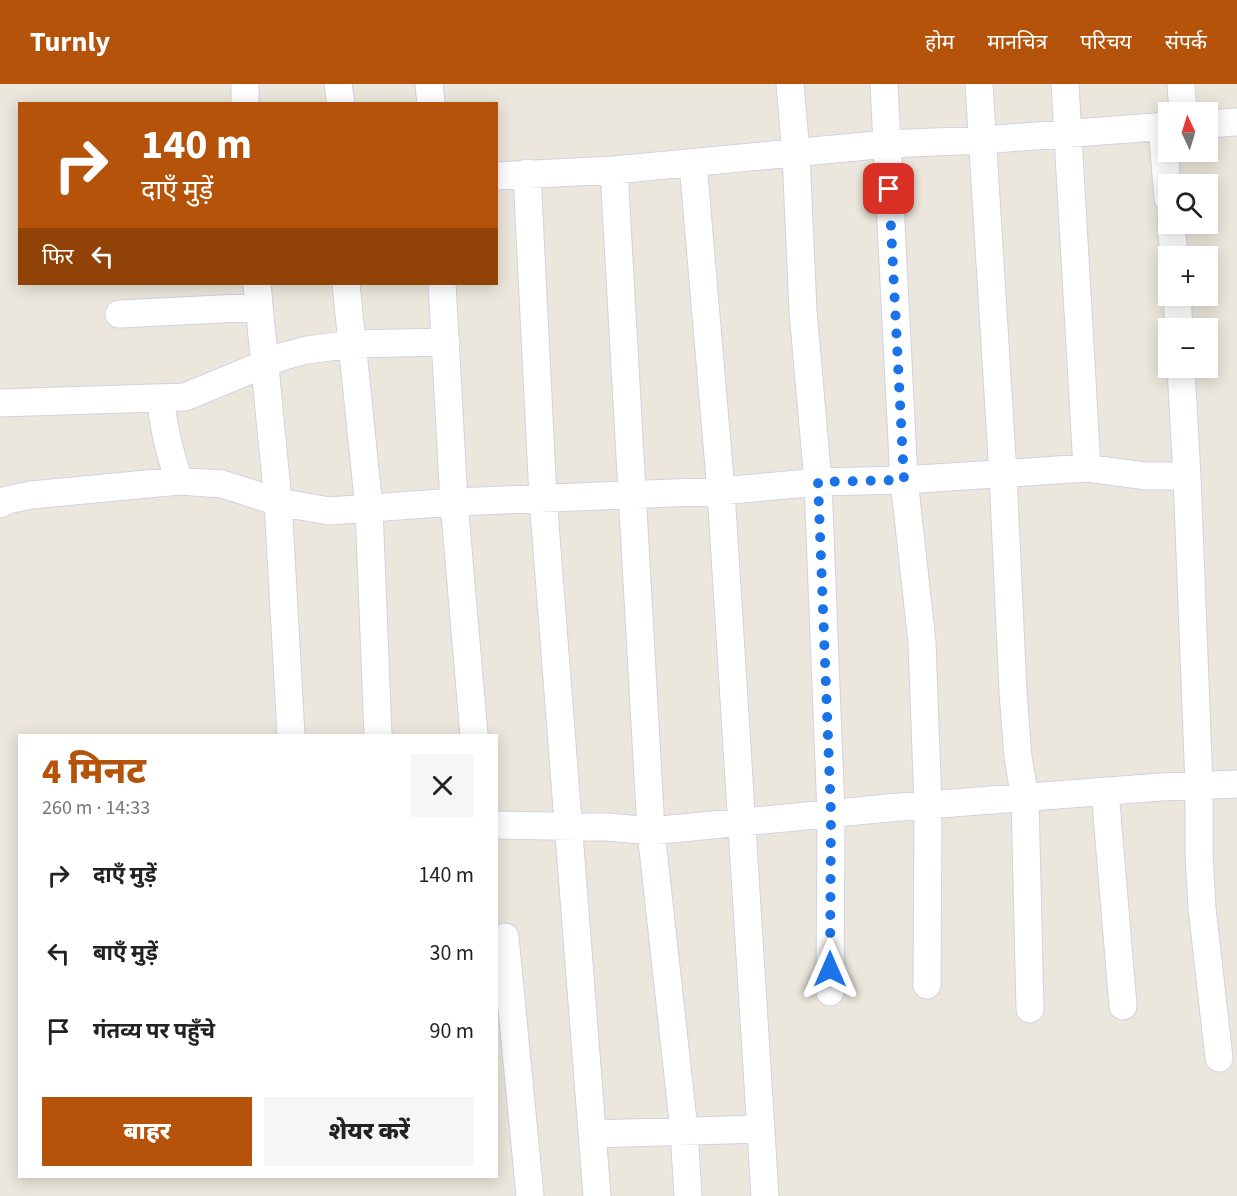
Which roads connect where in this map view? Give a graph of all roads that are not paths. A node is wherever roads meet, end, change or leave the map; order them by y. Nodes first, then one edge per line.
1 (245, 84) edge
2 (338, 84) edge
3 (429, 84) edge
4 (790, 84) edge
5 (884, 84) edge
6 (979, 84) edge
7 (1065, 84) edge
8 (1181, 84) edge
9 (245, 102) edge
10 (341, 102) edge
11 (431, 102) edge
12 (1176, 102) edge
13 (1237, 122) edge
14 (1218, 123) edge
15 (1158, 124) edge
16 (1069, 134) junction
17 (981, 141) junction
18 (887, 144) junction
19 (796, 154) junction
20 (693, 163) junction
21 (614, 170) junction
22 (527, 173) junction
23 (498, 176) edge
24 (346, 285) edge
25 (442, 285) edge
26 (258, 295) edge
27 (119, 314) dead end
28 (446, 342) junction
29 (352, 344) junction
30 (263, 364) junction
31 (1182, 378) edge
32 (161, 399) junction
33 (0, 403) edge
34 (1087, 468) junction
35 (1003, 474) junction
36 (1187, 476) junction
37 (904, 480) junction
38 (179, 481) junction
39 (818, 482) junction
40 (721, 491) junction
41 (632, 494) junction
42 (543, 498) junction
43 (278, 502) junction
44 (454, 502) junction
45 (0, 504) edge
46 (369, 508) junction
47 (291, 734) edge
48 (378, 734) edge
49 (474, 734) edge
50 (1237, 784) edge
51 (1199, 785) junction
52 (1105, 791) junction
53 (1025, 798) junction
54 (928, 805) junction
55 (831, 814) junction
56 (743, 822) junction
57 (498, 825) edge
58 (570, 827) junction
59 (651, 831) junction
60 (506, 938) dead end
61 (927, 985) dead end
62 (830, 992) dead end
63 (1123, 1006) dead end
64 (1030, 1009) dead end
65 (1219, 1058) dead end
66 (760, 1129) junction
67 (684, 1130) junction
68 (593, 1134) junction
69 (530, 1196) edge
70 (597, 1196) edge
71 (688, 1196) edge
72 (765, 1196) edge

1 - 9 street
2 - 10 street
3 - 11 street
4 - 19 street
5 - 18 street
6 - 17 street
7 - 16 street
8 - 12 street
13 - 14 street
15 - 16 street
16 - 17 street
16 - 34 street
17 - 18 street
17 - 35 street
18 - 19 street
18 - 37 street
19 - 20 street
19 - 39 street
20 - 21 street
20 - 40 street
21 - 22 street
21 - 41 street
22 - 23 street
22 - 42 street
24 - 29 street
25 - 28 street
26 - 27 street
26 - 30 street
28 - 29 street
28 - 44 street
29 - 30 street
29 - 46 street
30 - 32 street
30 - 43 street
31 - 36 street
32 - 33 street
32 - 38 street
34 - 35 street
34 - 36 street
35 - 37 street
35 - 53 street
36 - 51 street
37 - 39 street
37 - 54 street
38 - 43 street
38 - 45 street
39 - 40 street
39 - 55 street
40 - 41 street
40 - 56 street
41 - 42 street
41 - 59 street
42 - 44 street
42 - 58 street
43 - 46 street
43 - 47 street
44 - 46 street
44 - 49 street
46 - 48 street
50 - 51 street
51 - 52 street
51 - 65 street
52 - 53 street
52 - 63 street
53 - 54 street
53 - 64 street
54 - 55 street
54 - 61 street
55 - 56 street
55 - 62 street
56 - 59 street
56 - 66 street
57 - 58 street
58 - 59 street
58 - 68 street
59 - 67 street
60 - 69 street
66 - 67 street
66 - 72 street
67 - 68 street
67 - 71 street
68 - 70 street

